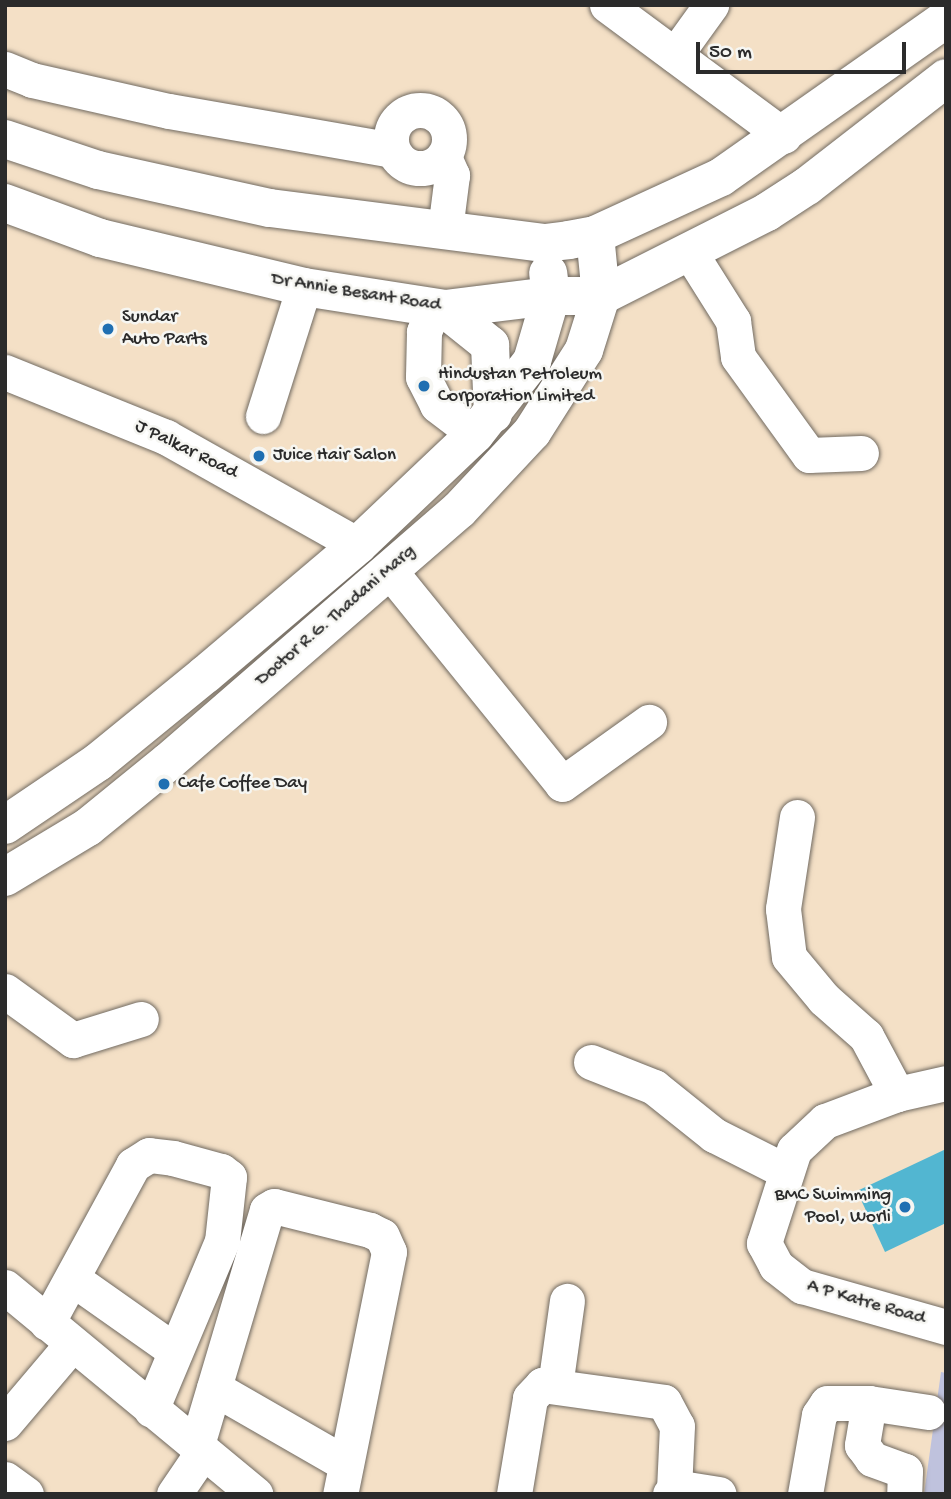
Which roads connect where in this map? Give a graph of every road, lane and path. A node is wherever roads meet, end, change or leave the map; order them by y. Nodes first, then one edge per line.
1 (607, 5) edge
2 (711, 5) edge
3 (946, 19) edge
4 (675, 55) junction
5 (5, 69) edge
6 (946, 78) edge
7 (784, 136) junction
8 (5, 139) edge
9 (393, 150) junction
10 (444, 157) junction
11 (5, 203) edge
12 (445, 230) junction
13 (595, 235) junction
14 (545, 243) junction
15 (689, 251) junction
16 (304, 288) junction
17 (551, 296) junction
18 (601, 296) junction
19 (440, 308) junction
20 (5, 372) edge
21 (263, 416) dead end
22 (484, 424) junction
23 (861, 453) dead end
24 (358, 545) junction
25 (389, 570) junction
26 (649, 722) dead end
27 (797, 817) dead end
28 (5, 825) edge
29 (5, 877) edge
30 (5, 991) edge
31 (142, 1018) dead end
32 (592, 1062) dead end
33 (946, 1083) edge
34 (897, 1094) junction
35 (785, 1171) junction
36 (72, 1279) junction
37 (5, 1287) edge
38 (567, 1301) dead end
39 (946, 1327) edge
40 (58, 1343) junction
41 (176, 1351) junction
42 (555, 1386) junction
43 (214, 1388) junction
44 (869, 1403) junction
45 (151, 1410) junction
46 (928, 1412) dead end
47 (5, 1423) edge
48 (208, 1476) edge
49 (5, 1479) edge
50 (343, 1479) edge
51 (672, 1492) edge
52 (26, 1494) edge
53 (514, 1494) edge
54 (719, 1494) edge
55 (805, 1494) edge
56 (904, 1494) edge

1 - 4 street
2 - 4 street
3 - 7 main road
4 - 7 street
5 - 9 street
6 - 15 main road, Dr Annie Besant Road
7 - 13 main road
8 - 12 main road
9 - 10 street
9 - 10 street
10 - 12 street
11 - 16 main road, Dr Annie Besant Road
12 - 14 main road
13 - 14 main road
13 - 18 main road
14 - 17 main road, Doctor R.G. Thadani Marg
15 - 18 main road, Dr Annie Besant Road
15 - 23 street
16 - 19 main road, Dr Annie Besant Road
16 - 21 street
17 - 18 main road, Dr Annie Besant Road
17 - 19 main road, Dr Annie Besant Road
17 - 22 main road, Doctor R.G. Thadani Marg
18 - 25 main road, Doctor R.G. Thadani Marg
19 - 22 main road
19 - 22 street
20 - 24 street, J Palkar Road
22 - 24 main road, Doctor R.G. Thadani Marg
24 - 28 main road, Doctor R.G. Thadani Marg
25 - 26 street
25 - 29 main road, Doctor R.G. Thadani Marg
27 - 34 street
30 - 31 street
32 - 35 street
33 - 34 street
34 - 35 street
35 - 39 street, A P Katre Road
36 - 40 street
36 - 41 street
36 - 41 street
37 - 40 street
38 - 42 street
40 - 45 street
40 - 47 street
40 - 48 street
41 - 45 street
42 - 51 street
42 - 53 street
43 - 48 street
43 - 50 street
43 - 50 street
44 - 46 street
44 - 55 street
44 - 56 street
45 - 48 street
49 - 52 street
51 - 54 street

